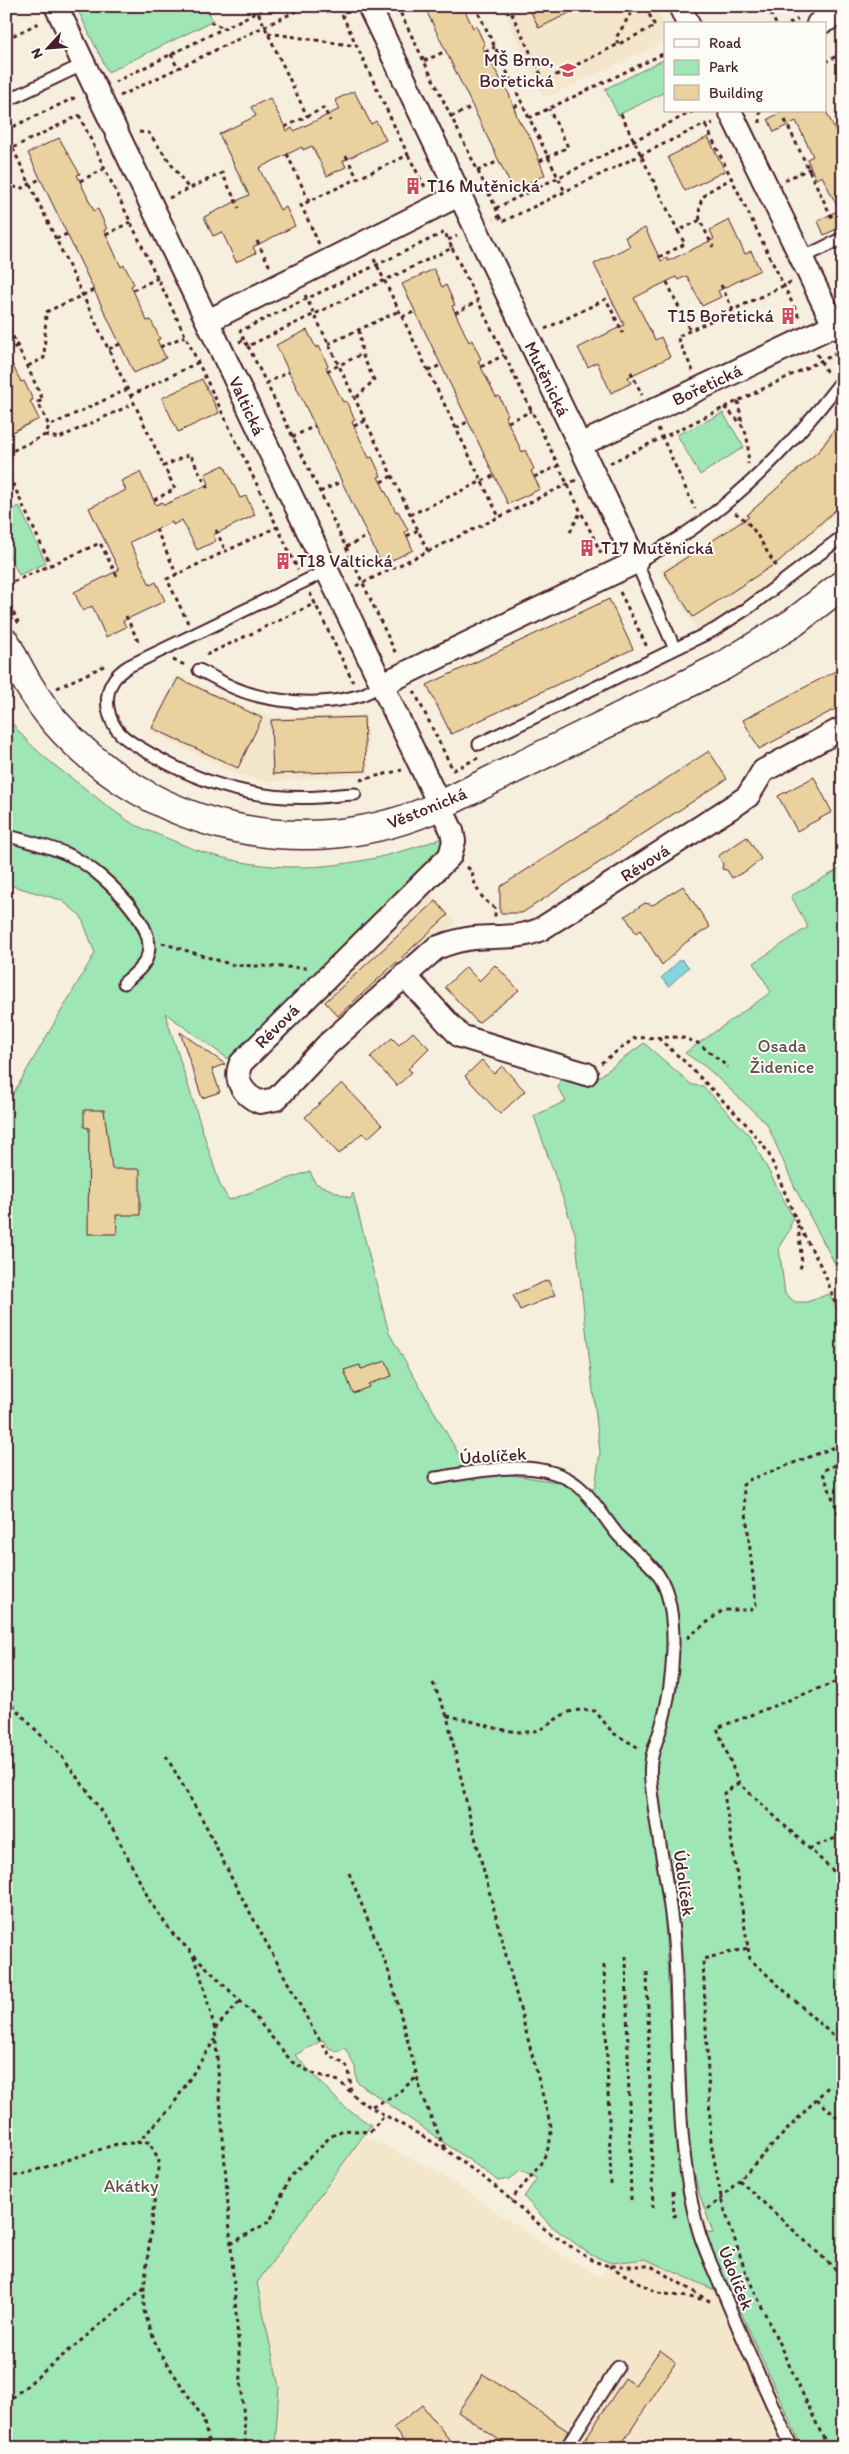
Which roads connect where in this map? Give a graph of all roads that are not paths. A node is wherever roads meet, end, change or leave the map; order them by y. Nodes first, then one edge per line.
1 (368, 6) edge
2 (680, 6) edge
3 (52, 12) edge
4 (843, 12) edge
5 (687, 22) edge
6 (822, 22) edge
7 (84, 64) junction
8 (6, 101) edge
9 (724, 116) edge
10 (459, 195) junction
11 (843, 238) edge
12 (806, 266) junction
13 (208, 321) junction
14 (838, 328) edge
15 (843, 379) edge
16 (580, 445) junction
17 (843, 536) edge
18 (636, 562) junction
19 (326, 571) junction
20 (843, 584) edge
21 (6, 643) edge
22 (676, 650) junction
23 (199, 670) dead end
24 (383, 684) junction
25 (843, 728) edge
26 (479, 744) dead end
27 (355, 794) dead end
28 (441, 805) junction
29 (6, 835) edge
30 (404, 975) junction
31 (124, 982) dead end
32 (586, 1074) road end
33 (435, 1478) dead end
34 (618, 2367) dead end
35 (566, 2448) edge
36 (784, 2448) edge

1 - 10 street, Mutěnická
2 - 5 street
3 - 7 street, Valtická
4 - 6 street
7 - 8 lane
7 - 13 street, Valtická
9 - 12 street, Bořetická
10 - 13 street
10 - 16 street, Mutěnická
11 - 12 lane
12 - 14 street, Bořetická
13 - 19 street, Valtická
14 - 16 street, Bořetická
15 - 18 lane
16 - 18 street, Mutěnická
17 - 22 lane
18 - 22 lane
18 - 24 street
19 - 24 street, Valtická
19 - 27 lane
20 - 28 street, Věstonická
21 - 28 street, Věstonická
22 - 26 lane
23 - 24 lane
24 - 28 street, Valtická
25 - 30 street, Révová
28 - 30 street, Révová
29 - 31 lane
30 - 32 street
33 - 36 lane, Údolíček
34 - 35 lane

